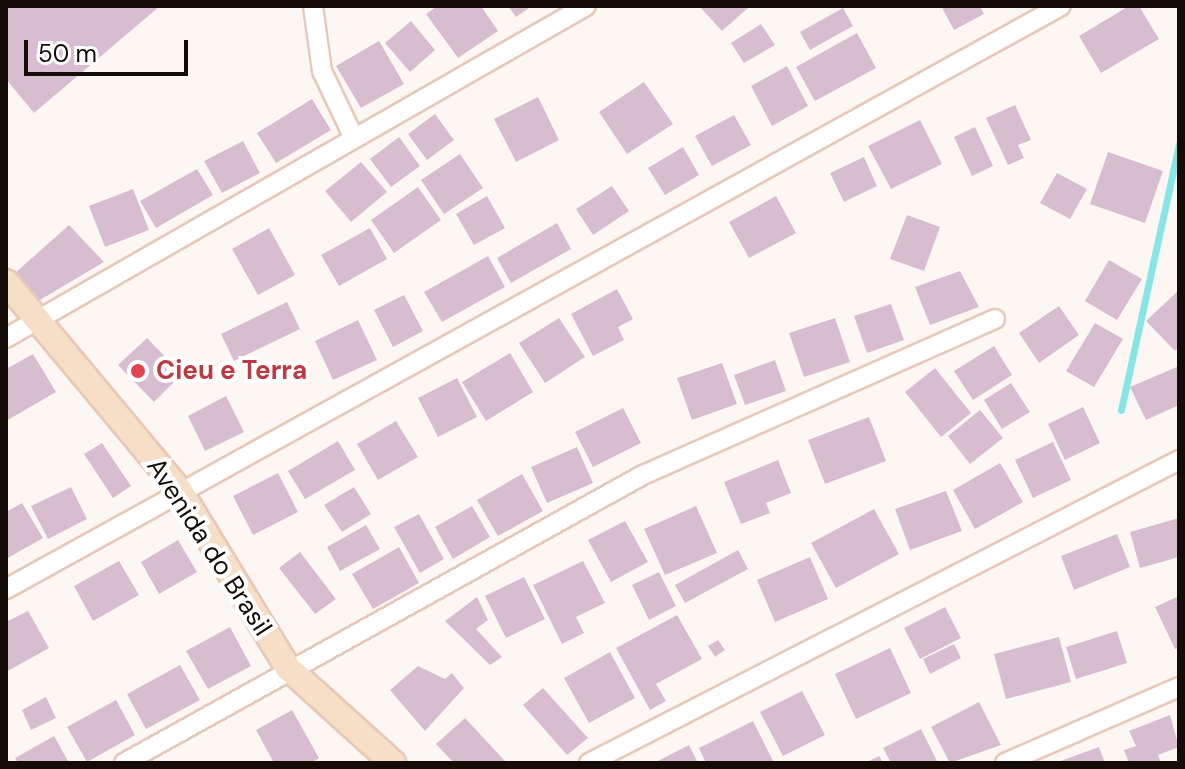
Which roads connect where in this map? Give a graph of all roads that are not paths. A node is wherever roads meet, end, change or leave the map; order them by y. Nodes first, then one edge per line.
1 (313, 6) edge
2 (586, 6) edge
3 (1061, 6) edge
4 (354, 138) junction
5 (6, 282) edge
6 (995, 319) dead end
7 (39, 320) junction
8 (6, 338) edge
9 (1179, 460) edge
10 (180, 491) junction
11 (6, 589) edge
12 (288, 668) junction
13 (1179, 687) edge
14 (124, 763) edge
15 (393, 763) edge
16 (589, 763) edge
17 (1005, 763) edge

1 - 4 street
2 - 4 street
3 - 10 street
4 - 7 street
5 - 7 street, Avenida do Brasil
6 - 12 street
7 - 8 street
7 - 10 street, Avenida do Brasil
9 - 16 street
10 - 11 street
10 - 12 street, Avenida do Brasil
12 - 14 street
12 - 15 street, Avenida do Brasil
13 - 17 street

